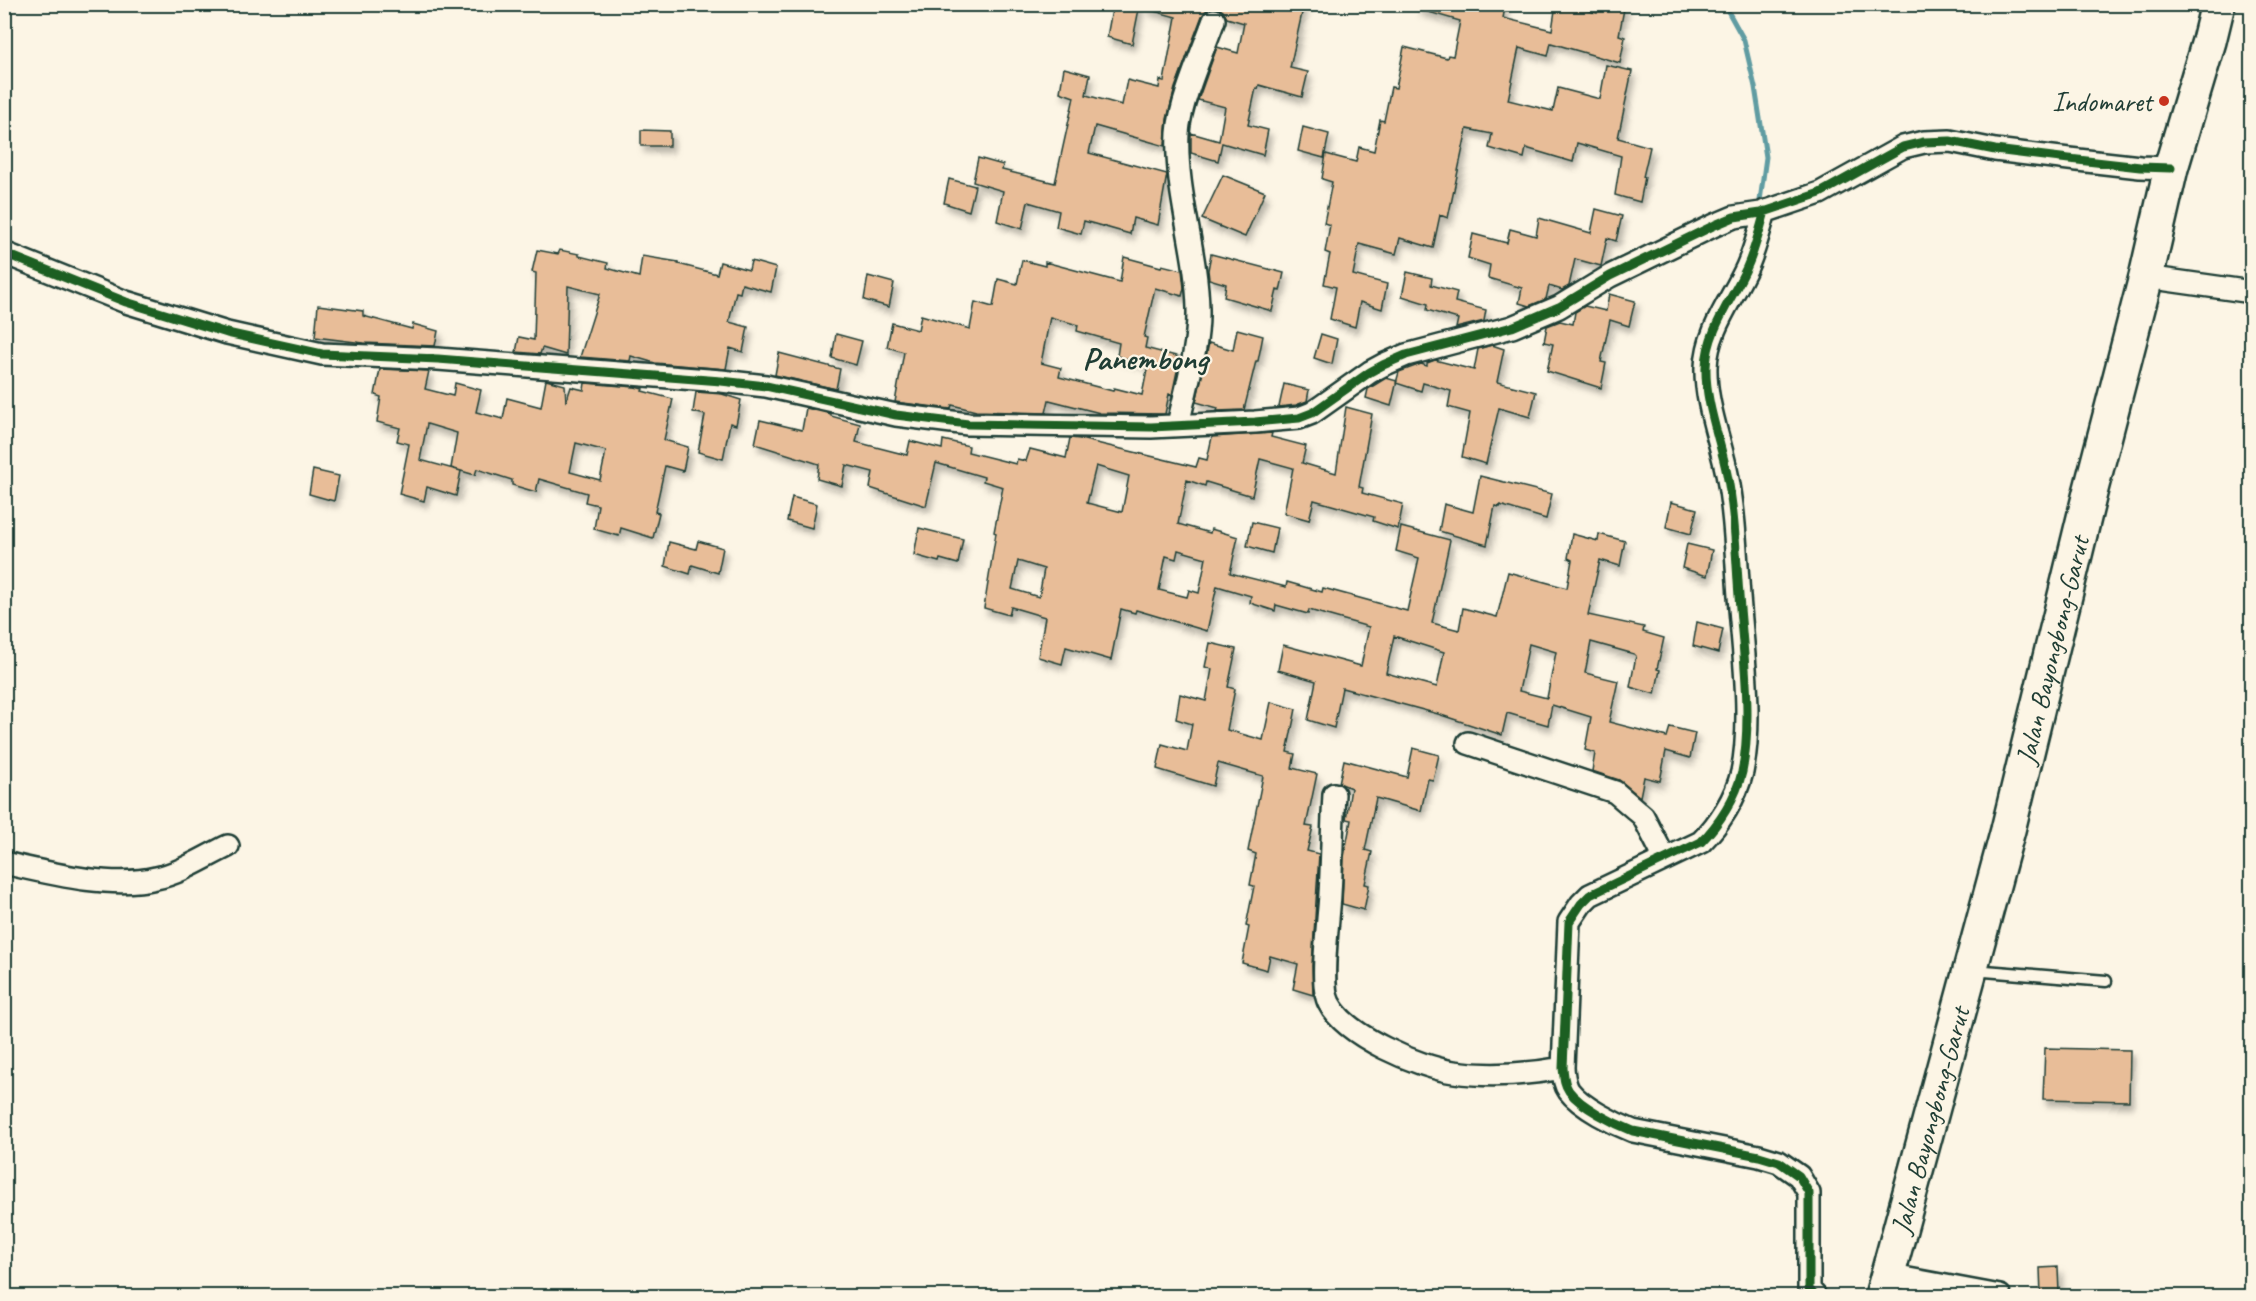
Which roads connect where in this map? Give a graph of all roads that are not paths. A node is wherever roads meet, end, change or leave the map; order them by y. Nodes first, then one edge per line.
1 (2218, 4) edge
2 (1214, 20) dead end
3 (2171, 168) junction
4 (1763, 212) junction
5 (4, 253) edge
6 (2146, 277) junction
7 (2252, 292) edge
8 (1178, 425) junction
9 (1468, 743) dead end
10 (1334, 794) dead end
11 (228, 846) dead end
12 (1664, 857) junction
13 (4, 863) edge
14 (1970, 970) junction
15 (2106, 981) dead end
16 (1553, 1069) junction
17 (1885, 1286) edge
18 (1815, 1296) edge
19 (2000, 1296) edge

1 - 3 main road, Jalan Bayongbong-Garut
2 - 8 street
3 - 4 street
3 - 6 main road, Jalan Bayongbong-Garut
4 - 8 street
4 - 12 street
5 - 8 street
6 - 7 street
6 - 14 main road, Jalan Bayongbong-Garut
9 - 12 street
10 - 16 street
11 - 13 street
12 - 16 street
14 - 15 lane
14 - 17 main road, Jalan Bayongbong-Garut
16 - 18 street
17 - 19 street

